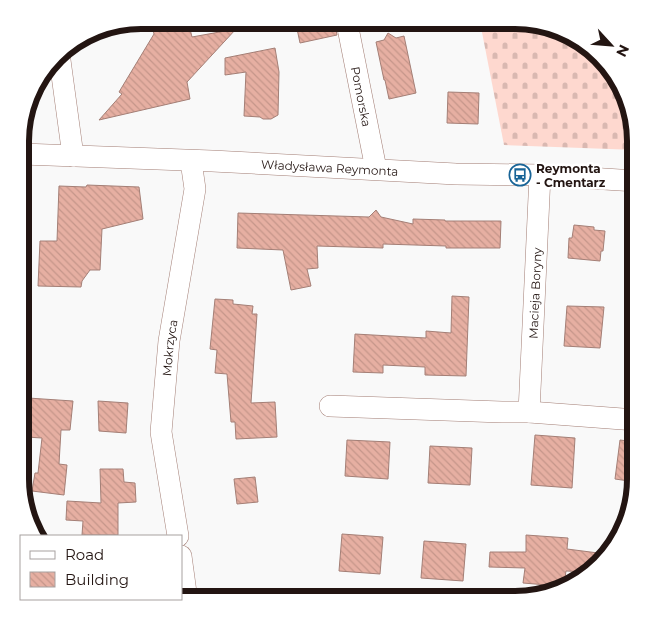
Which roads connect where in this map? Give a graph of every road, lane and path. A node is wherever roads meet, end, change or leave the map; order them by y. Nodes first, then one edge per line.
1 (348, 29) edge
2 (60, 64) edge
3 (29, 154) edge
4 (73, 156) junction
5 (191, 161) junction
6 (376, 169) junction
7 (540, 176) junction
8 (627, 181) edge
9 (330, 406) dead end
10 (529, 412) junction
11 (627, 419) edge
12 (178, 535) edge
13 (182, 563) edge
14 (186, 591) edge

1 - 6 street, Pomorska
2 - 4 street
3 - 4 street, Władysława Reymonta
4 - 5 street, Władysława Reymonta
5 - 6 street, Władysława Reymonta
5 - 12 street, Mokrzyca
6 - 7 street, Władysława Reymonta
7 - 8 street, Władysława Reymonta
7 - 10 street, Macieja Boryny
9 - 10 street
10 - 11 street
13 - 14 street

